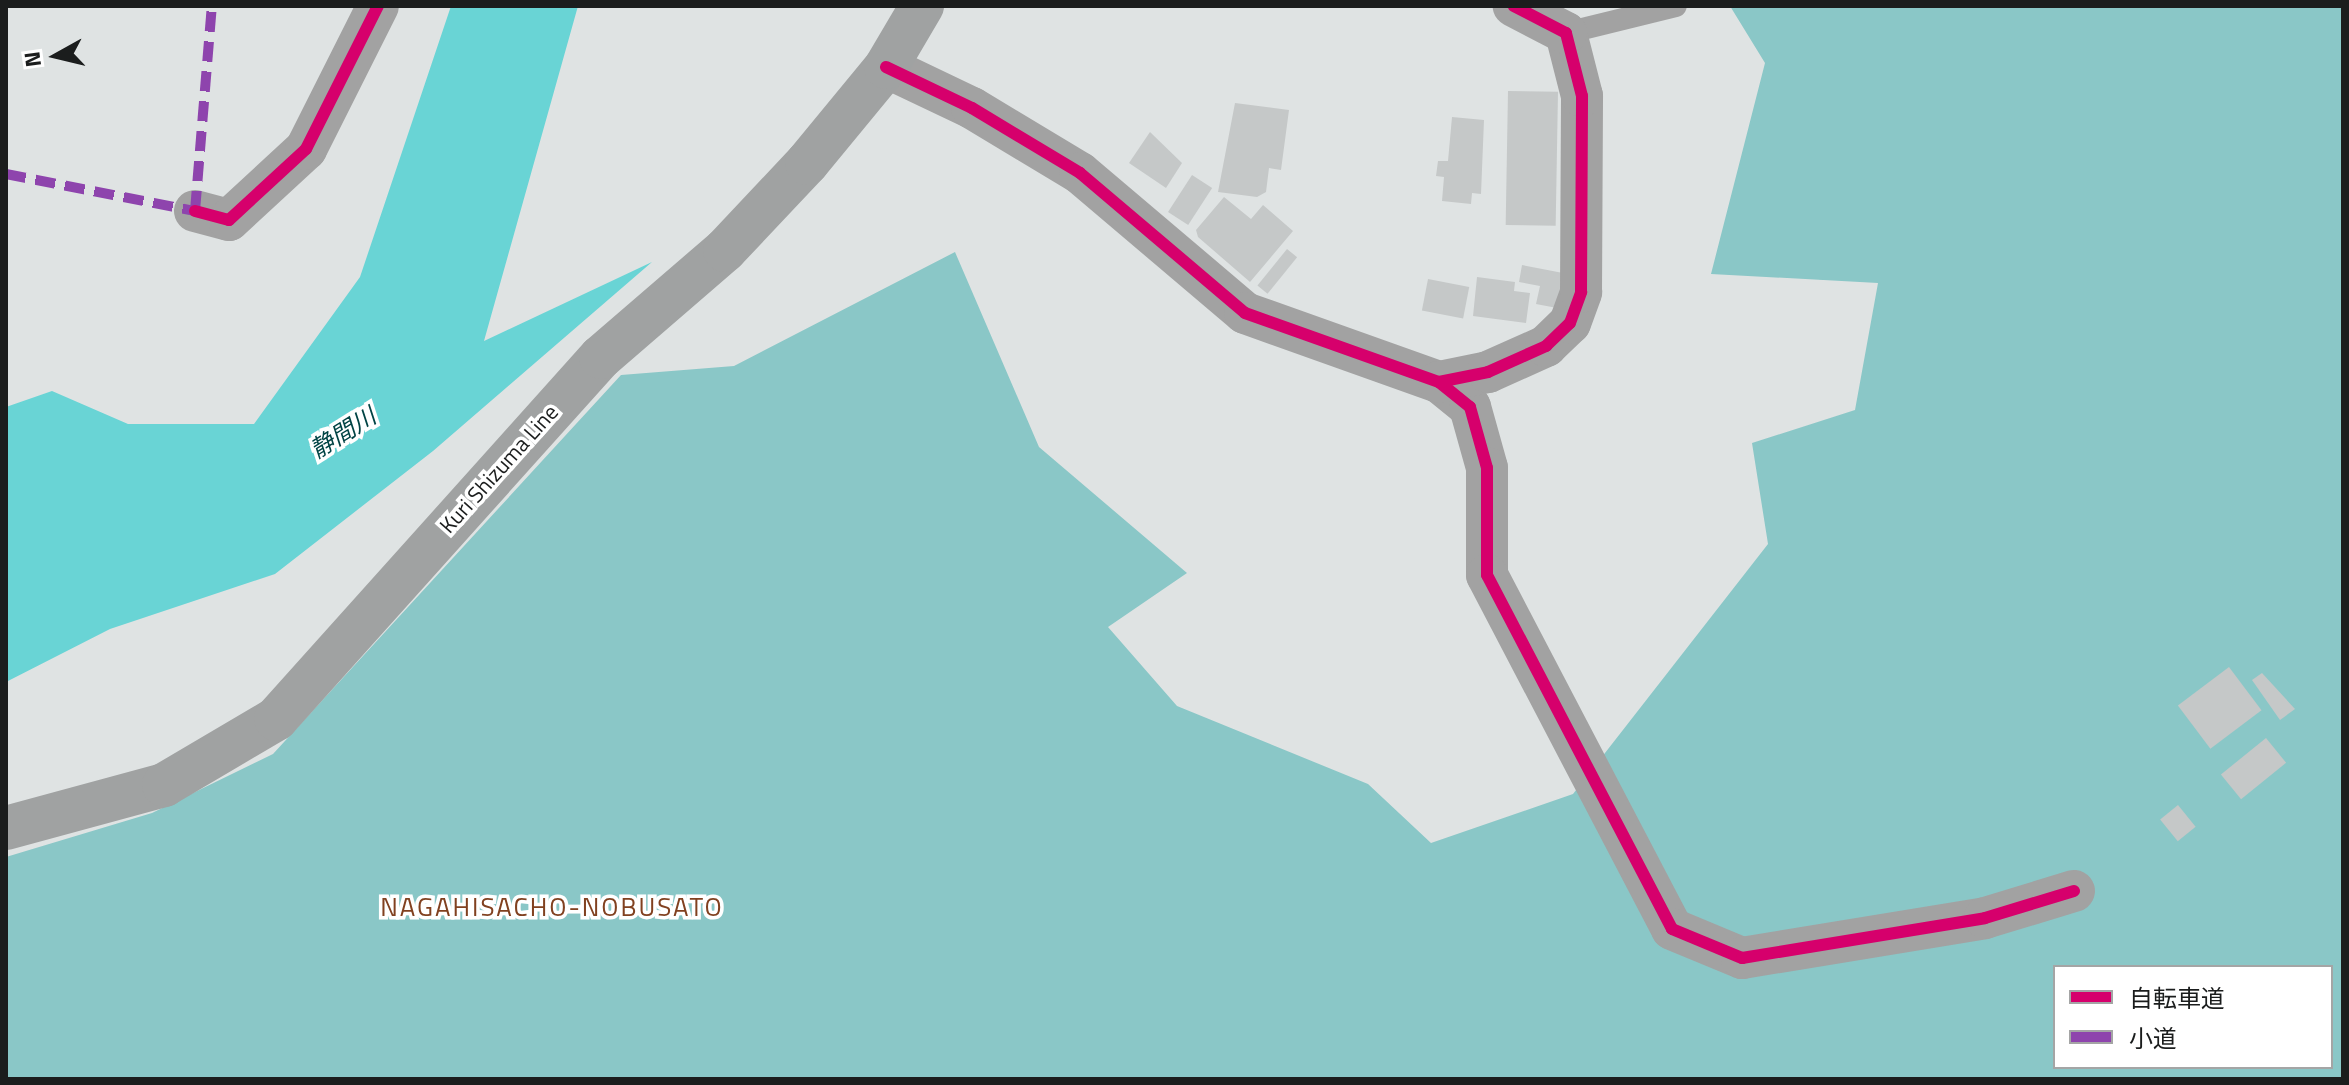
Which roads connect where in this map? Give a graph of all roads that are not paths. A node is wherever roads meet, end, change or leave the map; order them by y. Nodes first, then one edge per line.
1 (378, 6) edge
2 (922, 6) edge
3 (1514, 6) edge
4 (1676, 6) edge
5 (1566, 33) junction
6 (886, 67) junction
7 (195, 211) dead end
8 (1439, 382) junction
9 (6, 828) edge
10 (2074, 891) dead end

1 - 7 street
2 - 6 main road, Kuri Shizuma Line
3 - 5 street
4 - 5 lane
5 - 8 street
6 - 8 street
6 - 9 main road, Kuri Shizuma Line
8 - 10 street

